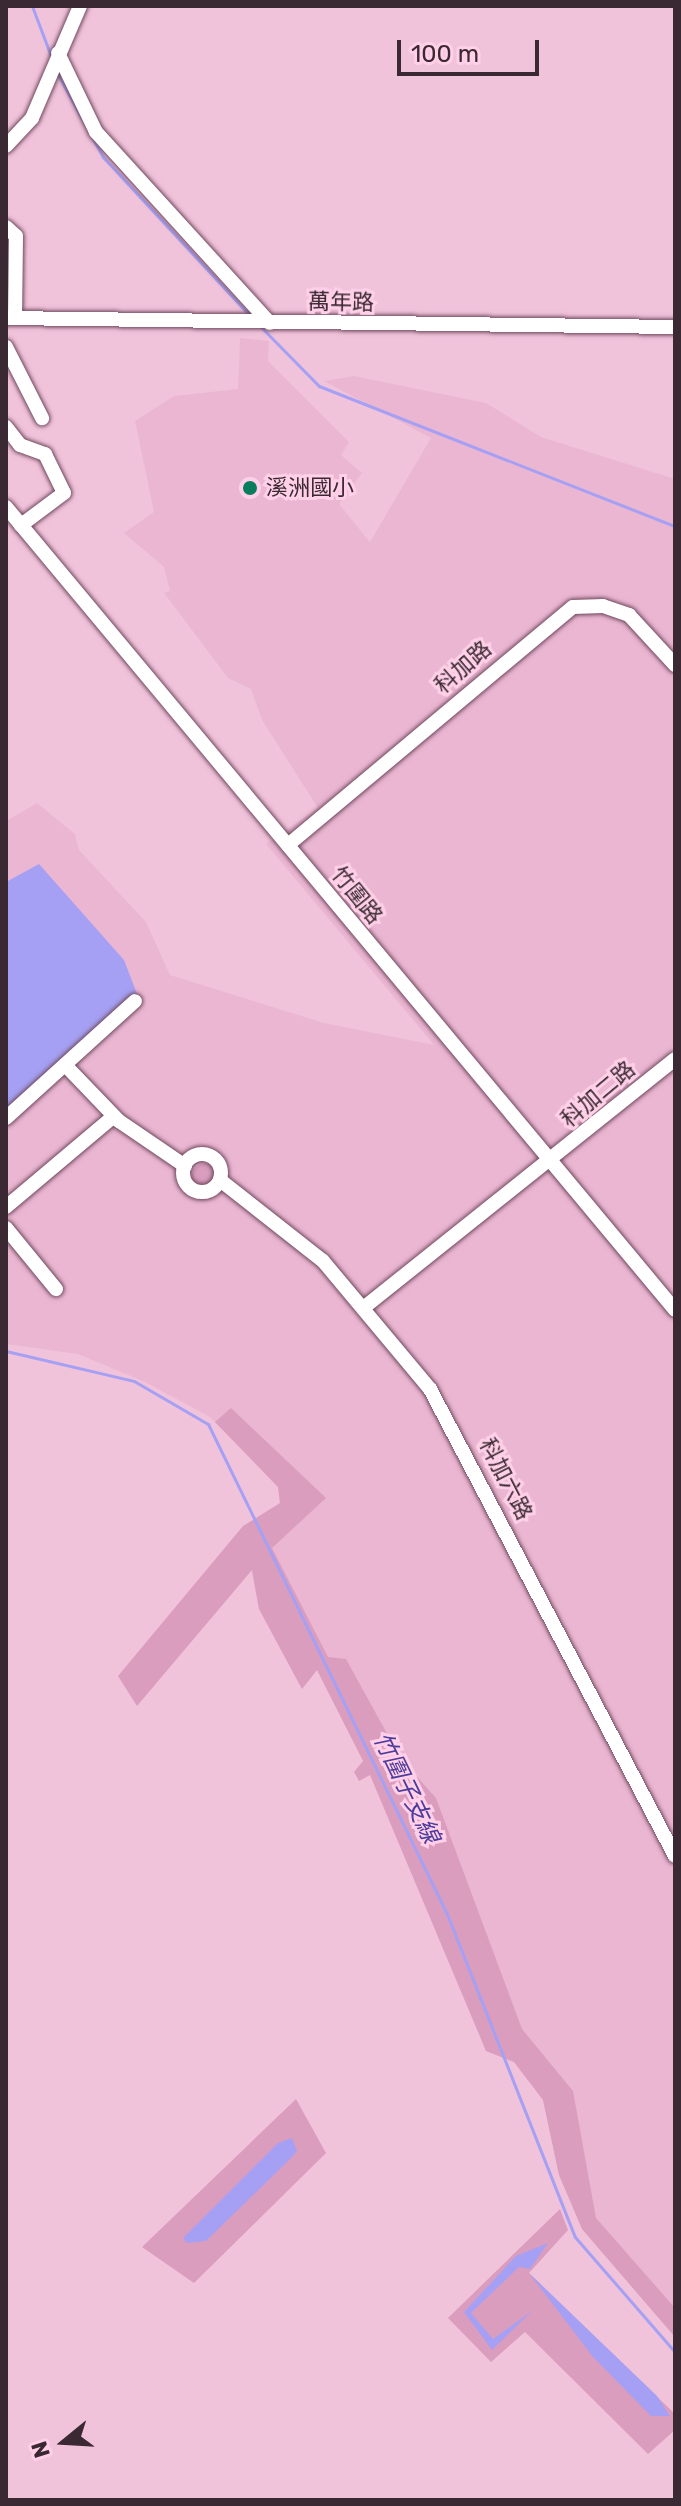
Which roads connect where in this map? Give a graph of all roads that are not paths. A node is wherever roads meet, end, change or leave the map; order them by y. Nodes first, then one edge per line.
1 (80, 6) edge
2 (56, 60) junction
3 (6, 146) edge
4 (6, 227) edge
5 (11, 318) edge
6 (261, 323) junction
7 (675, 327) edge
8 (6, 347) edge
9 (42, 418) dead end
10 (6, 427) edge
11 (6, 507) edge
12 (21, 525) junction
13 (675, 665) edge
14 (288, 845) junction
15 (135, 1001) dead end
16 (675, 1059) edge
17 (67, 1067) junction
18 (114, 1116) junction
19 (6, 1118) edge
20 (550, 1163) junction
21 (185, 1166) junction
22 (220, 1180) junction
23 (6, 1207) edge
24 (6, 1228) edge
25 (56, 1289) dead end
26 (367, 1305) junction
27 (675, 1310) edge
28 (675, 1856) edge

1 - 2 street
2 - 3 street
2 - 6 street
4 - 5 street
5 - 6 street, 萬年路
6 - 7 street, 萬年路
8 - 9 street
10 - 12 street
11 - 12 street, 竹圍路
12 - 14 street, 竹圍路
13 - 14 street, 科加路
14 - 20 street, 竹圍路
15 - 17 street
16 - 20 street, 科加二路
17 - 18 street
17 - 19 street
18 - 21 street
18 - 23 street
20 - 26 street, 科加二路
20 - 27 street, 竹圍路
21 - 22 street
21 - 22 street, 科加六路
22 - 26 street, 科加六路
24 - 25 street
26 - 28 street, 科加六路

